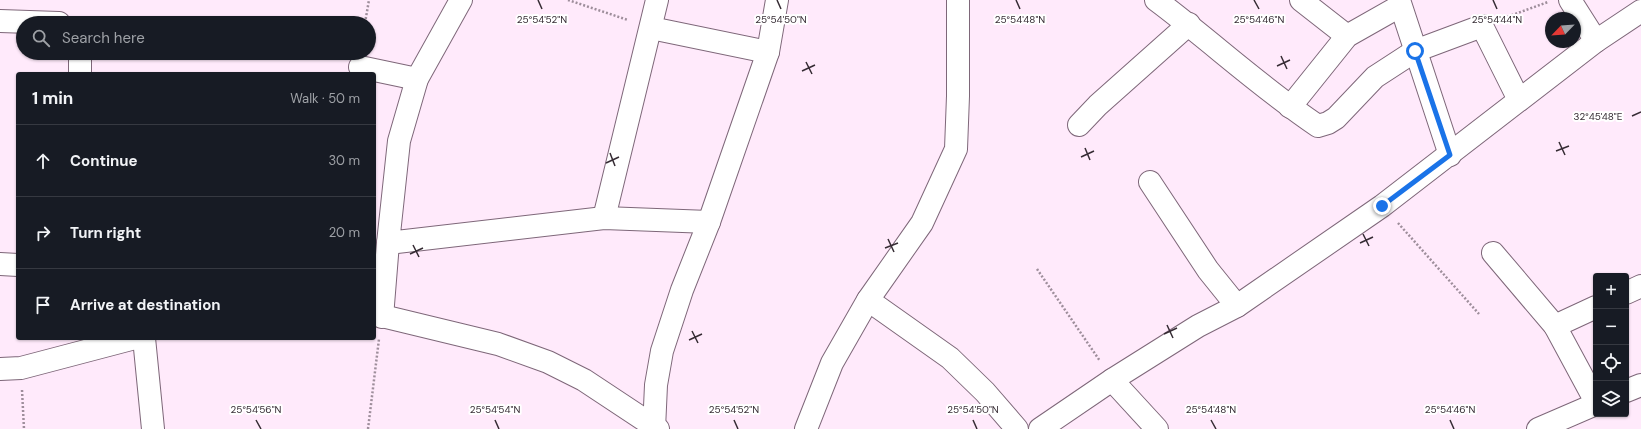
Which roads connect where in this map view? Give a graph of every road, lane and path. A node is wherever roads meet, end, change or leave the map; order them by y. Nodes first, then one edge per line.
1 (369, 0) edge
2 (461, 0) edge
3 (568, 0) edge
4 (657, 0) edge
5 (777, 0) edge
6 (958, 0) edge
7 (1156, 0) edge
8 (1301, 0) edge
9 (1552, 0) edge
10 (1570, 0) edge
11 (1399, 3) edge
12 (1641, 12) edge
13 (366, 16) edge
14 (0, 21) edge
15 (16, 22) edge
16 (1189, 24) junction
17 (1482, 26) junction
18 (651, 28) junction
19 (1347, 36) junction
20 (1596, 41) junction
21 (1415, 51) junction
22 (768, 52) junction
23 (80, 60) edge
24 (360, 67) dead end
25 (80, 72) edge
26 (417, 79) junction
27 (1519, 100) junction
28 (1290, 107) junction
29 (1079, 125) dead end
30 (1450, 155) junction
31 (1150, 182) dead end
32 (1382, 206) junction
33 (604, 218) junction
34 (709, 222) junction
35 (388, 243) junction
36 (1493, 253) dead end
37 (0, 264) edge
38 (16, 265) edge
39 (1037, 269) dead end
40 (1641, 286) edge
41 (1629, 292) edge
42 (868, 300) junction
43 (1237, 306) junction
44 (1593, 308) edge
45 (1478, 314) dead end
46 (378, 316) edge
47 (1555, 326) junction
48 (376, 339) edge
49 (127, 340) edge
50 (144, 340) edge
51 (376, 340) edge
52 (10, 369) edge
53 (1112, 380) junction
54 (1641, 385) edge
55 (1629, 390) edge
56 (1593, 397) edge
57 (1593, 404) edge
58 (656, 428) edge
59 (24, 429) edge
60 (153, 429) edge
61 (368, 429) edge
62 (806, 429) edge
63 (1017, 429) edge
64 (1040, 429) edge
65 (1157, 429) edge
66 (1538, 429) edge

1 - 13 path
2 - 26 street
3 - 18 path
4 - 18 street
5 - 22 street
6 - 42 street
7 - 16 street
8 - 19 street
9 - 17 path
10 - 20 street
11 - 19 street
11 - 21 street
12 - 20 street
14 - 15 street
16 - 28 street
16 - 29 street
17 - 21 street
17 - 27 street
18 - 22 street
18 - 33 street
19 - 28 street
20 - 27 street
21 - 28 street
21 - 30 street
22 - 34 street
23 - 25 street
24 - 26 street
26 - 35 street
27 - 30 street
30 - 32 street
31 - 43 street
32 - 43 street
32 - 45 path
33 - 34 street
33 - 35 street
34 - 58 street
35 - 46 street
36 - 47 street
37 - 38 street
39 - 53 path
40 - 41 street
42 - 62 street
42 - 63 street
43 - 53 street
44 - 47 street
46 - 48 path
46 - 58 street
47 - 56 street
49 - 52 street
50 - 60 street
51 - 61 path
52 - 59 path
53 - 64 street
53 - 65 street
54 - 55 street
57 - 66 street

